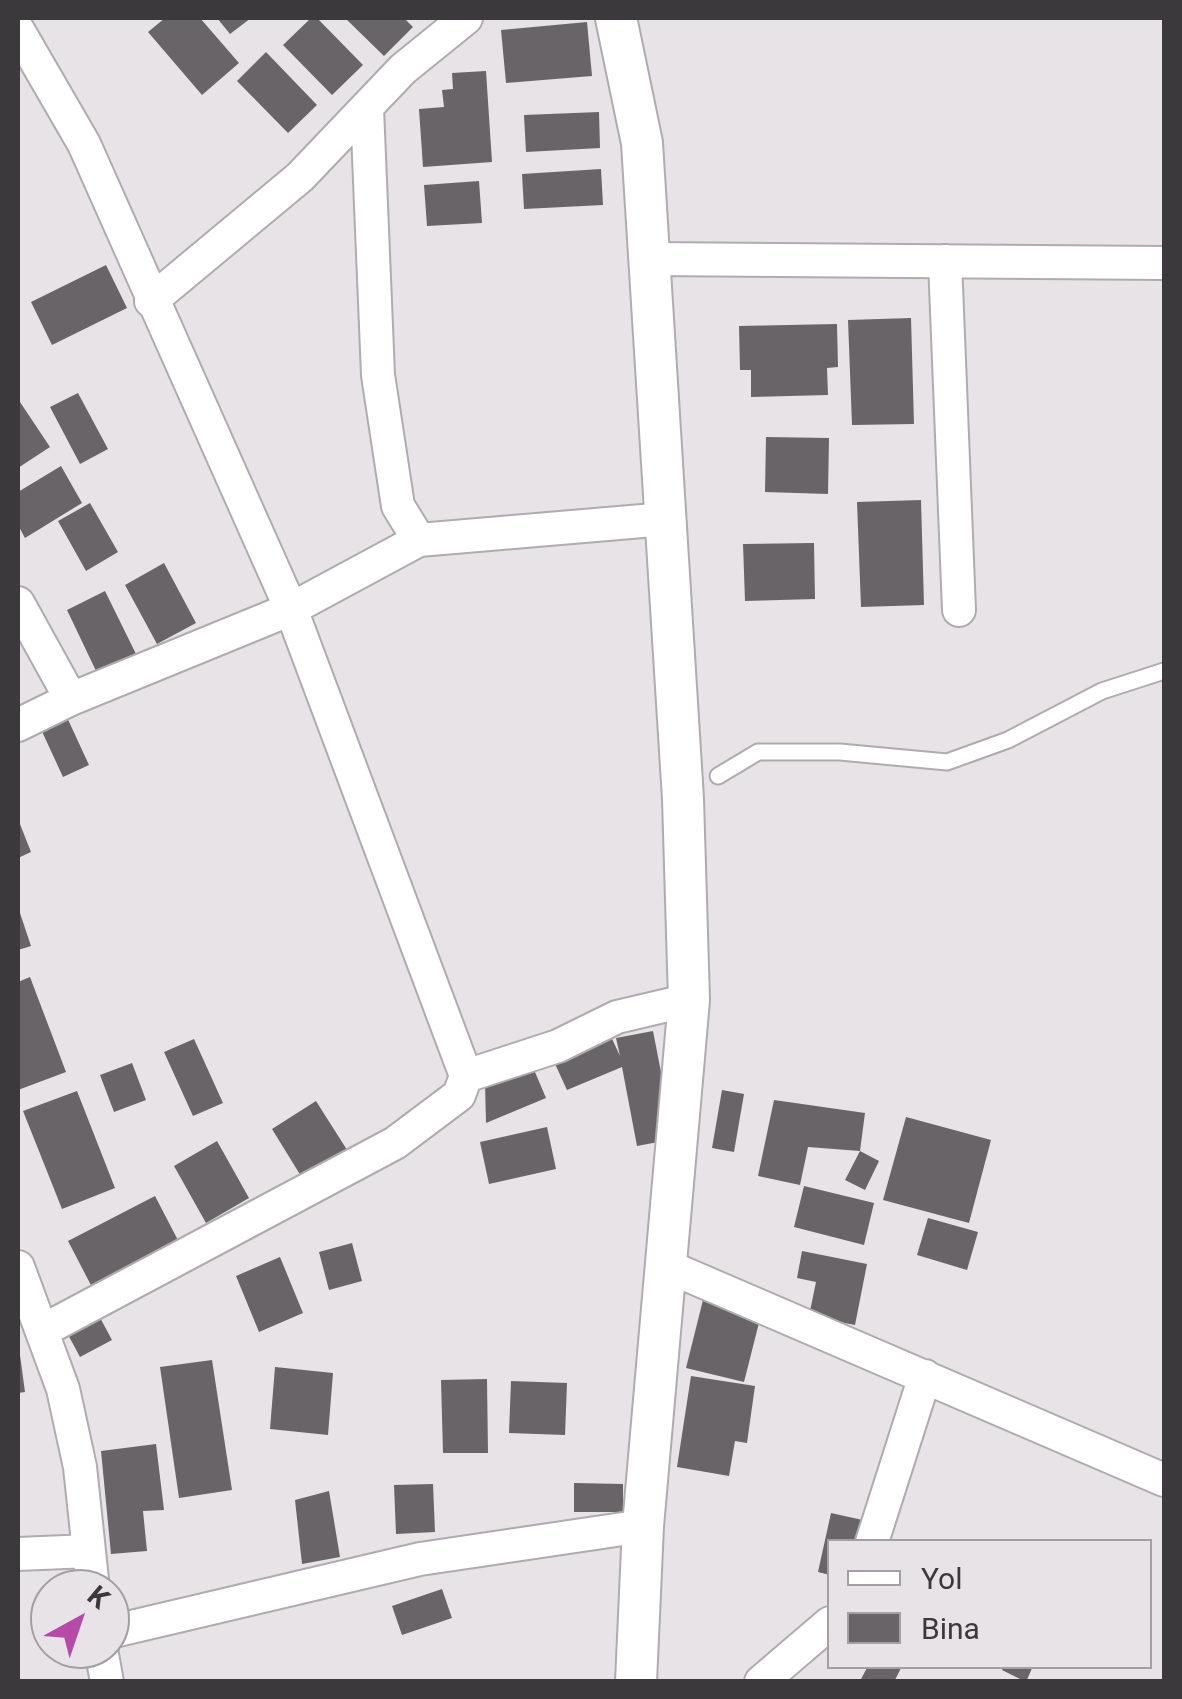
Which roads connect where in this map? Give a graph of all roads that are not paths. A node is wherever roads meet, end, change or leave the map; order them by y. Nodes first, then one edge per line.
1 (466, 18) edge
2 (616, 18) edge
3 (18, 30) edge
4 (367, 108) junction
5 (649, 259) junction
6 (945, 261) junction
7 (1164, 262) edge
8 (151, 301) junction
9 (666, 520) junction
10 (419, 540) junction
11 (18, 603) edge
12 (291, 609) junction
13 (959, 610) dead end
14 (1164, 671) edge
15 (71, 699) junction
16 (18, 725) edge
17 (718, 776) dead end
18 (688, 1000) junction
19 (466, 1076) junction
20 (18, 1267) edge
21 (669, 1267) junction
22 (42, 1331) junction
23 (925, 1376) junction
24 (1164, 1480) edge
25 (643, 1526) junction
26 (873, 1539) edge
27 (89, 1550) junction
28 (18, 1554) edge
29 (91, 1569) edge
30 (827, 1625) edge
31 (130, 1627) edge
32 (636, 1682) edge
33 (761, 1682) edge

1 - 4 street
2 - 5 street
3 - 8 street
4 - 8 street
4 - 10 street
5 - 6 street
5 - 9 street
6 - 7 street
6 - 13 street
8 - 12 street
9 - 10 street
9 - 18 street
10 - 12 street
11 - 15 street
12 - 15 street
12 - 19 street
14 - 17 lane
15 - 16 street
18 - 19 street
18 - 21 street
19 - 22 street
20 - 22 street
21 - 23 street
21 - 25 street
22 - 27 street
23 - 24 street
23 - 26 street
25 - 31 street
25 - 32 street
27 - 28 street
27 - 29 street
30 - 33 street

